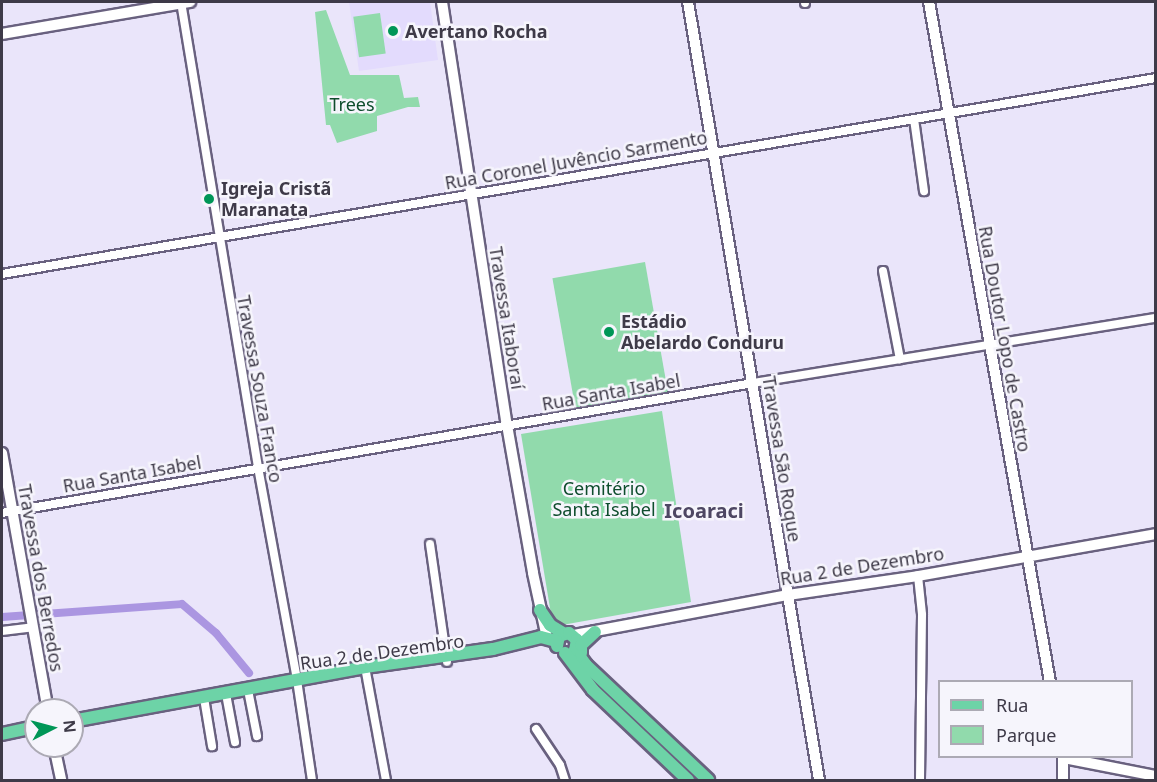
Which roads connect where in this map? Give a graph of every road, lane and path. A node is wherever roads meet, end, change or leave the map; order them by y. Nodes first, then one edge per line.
1 (184, 2) edge
2 (442, 2) edge
3 (688, 2) edge
4 (929, 2) edge
5 (2, 34) edge
6 (1155, 78) edge
7 (948, 113) junction
8 (914, 119) junction
9 (713, 152) junction
10 (924, 191) dead end
11 (470, 193) junction
12 (219, 238) junction
13 (883, 271) dead end
14 (2, 274) edge
15 (1155, 318) edge
16 (990, 344) junction
17 (900, 359) junction
18 (753, 383) junction
19 (507, 425) junction
20 (2, 453) edge
21 (258, 466) junction
22 (7, 512) edge
23 (1155, 534) edge
24 (430, 544) dead end
25 (1027, 556) junction
26 (918, 576) junction
27 (788, 595) junction
28 (540, 610) joint
29 (33, 626) junction
30 (2, 631) edge
31 (595, 632) junction
32 (560, 637) junction
33 (570, 652) junction
34 (447, 659) junction
35 (586, 665) junction
36 (365, 670) junction
37 (1050, 680) edge
38 (295, 682) junction
39 (248, 690) junction
40 (226, 694) junction
41 (46, 698) edge
42 (204, 698) junction
43 (84, 719) edge
44 (24, 729) edge
45 (536, 729) dead end
46 (2, 734) edge
47 (257, 736) dead end
48 (235, 742) dead end
49 (212, 747) dead end
50 (56, 758) edge
51 (1064, 758) edge
52 (1069, 758) edge
53 (1155, 776) edge
54 (61, 780) edge
55 (312, 780) edge
56 (386, 780) edge
57 (565, 780) edge
58 (688, 780) edge
59 (708, 780) edge
60 (819, 780) edge
61 (920, 780) edge
62 (1063, 780) edge

1 - 5 street
1 - 12 street, Travessa Souza Franco
2 - 11 street, Travessa Itaboraí
3 - 9 street, Travessa São Roque
4 - 7 street, Rua Doutor Lopo de Castro
6 - 7 street, Rua Coronel Juvêncio Sarmento
7 - 8 street, Rua Coronel Juvêncio Sarmento
7 - 16 street, Rua Doutor Lopo de Castro
8 - 9 street, Rua Coronel Juvêncio Sarmento
8 - 10 street
9 - 11 street, Rua Coronel Juvêncio Sarmento
9 - 18 street, Travessa São Roque
11 - 12 street, Rua Coronel Juvêncio Sarmento
11 - 19 street, Travessa Itaboraí
12 - 14 street, Rua Coronel Juvêncio Sarmento
12 - 21 street, Travessa Souza Franco
13 - 17 street
15 - 16 street, Rua Santa Isabel
16 - 17 street, Rua Santa Isabel
16 - 25 street, Rua Doutor Lopo de Castro
17 - 18 street, Rua Santa Isabel
18 - 19 street, Rua Santa Isabel
18 - 27 street, Travessa São Roque
19 - 21 street, Rua Santa Isabel
19 - 28 street, Travessa Itaboraí
20 - 22 street, Travessa dos Berredos
21 - 22 street, Rua Santa Isabel
21 - 38 street, Travessa Souza Franco
22 - 29 street, Travessa dos Berredos
23 - 25 street, Rua 2 de Dezembro
24 - 34 street
25 - 26 street, Rua 2 de Dezembro
25 - 37 street, Rua Doutor Lopo de Castro
26 - 27 street, Rua 2 de Dezembro
26 - 61 street
27 - 31 street, Rua 2 de Dezembro
27 - 60 street, Travessa São Roque
28 - 32 main road
29 - 30 street
29 - 41 street, Travessa dos Berredos
31 - 32 street, Rua 2 de Dezembro
31 - 35 main road
32 - 33 main road
32 - 33 main road
32 - 34 main road, Rua 2 de Dezembro
33 - 35 main road
33 - 58 main road
34 - 36 main road, Rua 2 de Dezembro
35 - 59 main road
36 - 38 main road, Rua 2 de Dezembro
36 - 56 street
38 - 39 main road, Rua 2 de Dezembro
38 - 55 street, Travessa Souza Franco
39 - 40 main road, Rua 2 de Dezembro
39 - 47 street
40 - 42 main road, Rua 2 de Dezembro
40 - 48 street
42 - 43 main road, Rua 2 de Dezembro
42 - 49 street
44 - 46 main road
45 - 57 street
50 - 54 street
51 - 62 street
52 - 53 street

